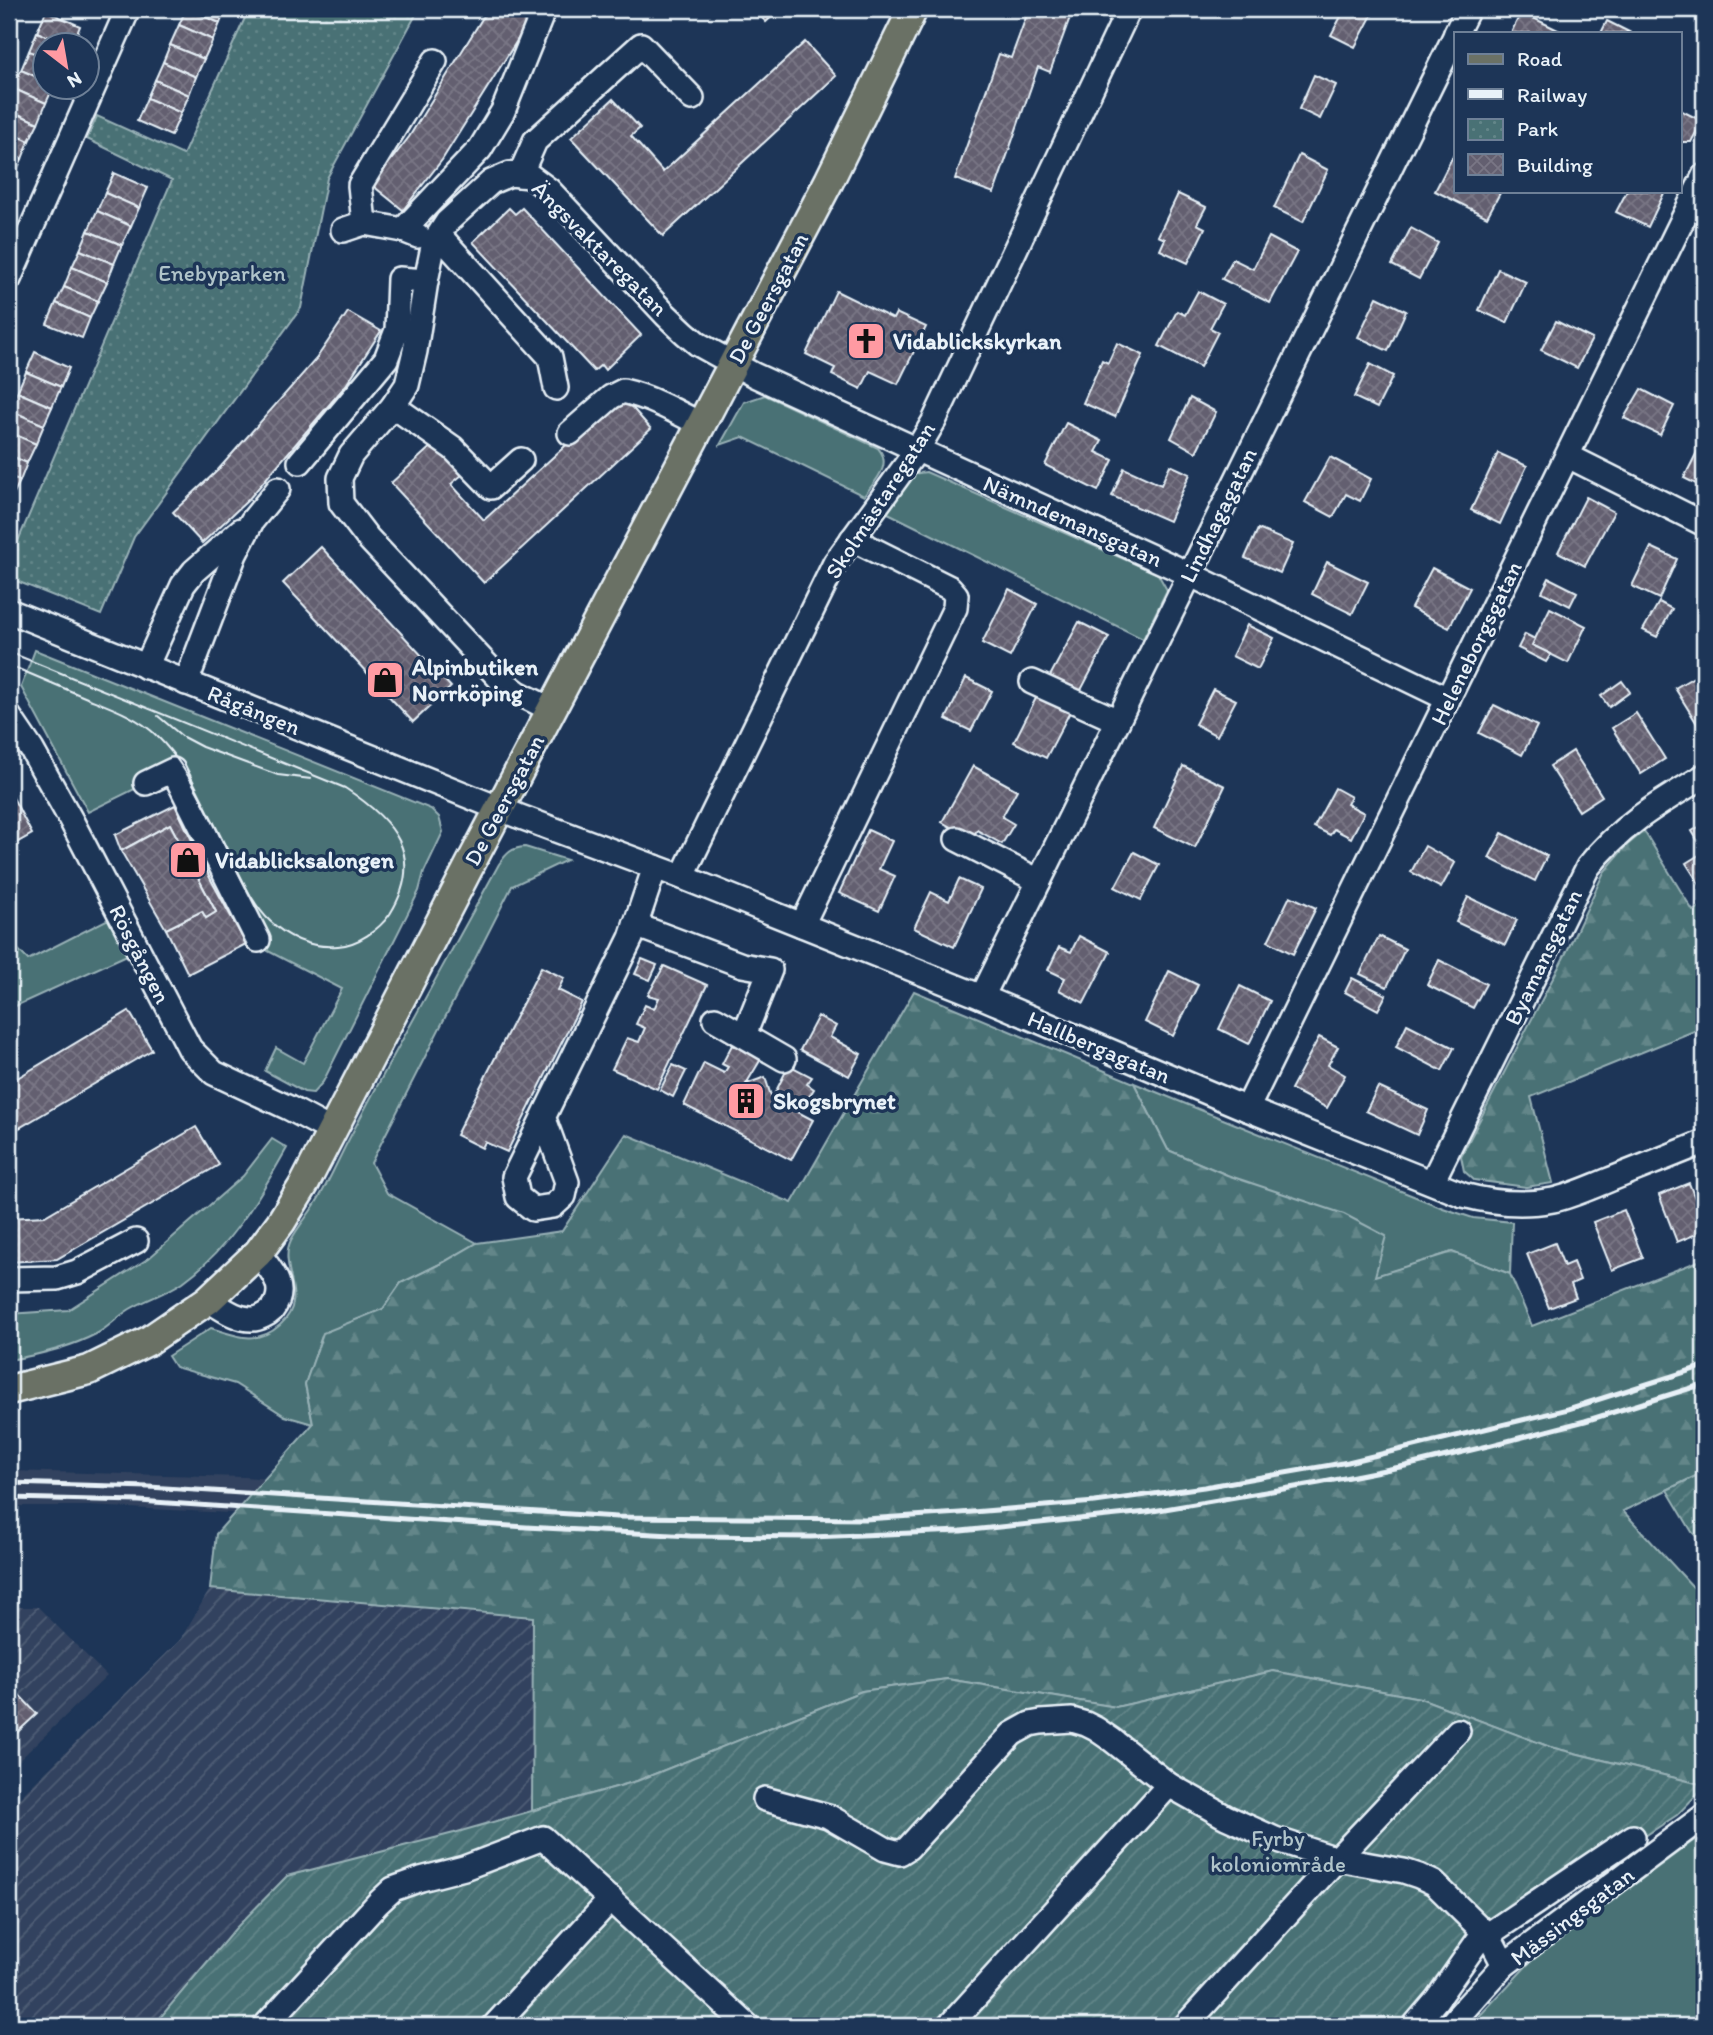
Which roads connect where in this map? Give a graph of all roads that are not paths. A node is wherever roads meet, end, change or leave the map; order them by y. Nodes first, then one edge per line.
1 (128, 9) edge
2 (544, 9) edge
3 (913, 9) edge
4 (1129, 9) edge
5 (1468, 9) edge
6 (1457, 32) edge
7 (1454, 38) edge
8 (435, 61) dead end
9 (692, 98) dead end
10 (520, 175) junction
11 (1704, 176) edge
12 (1699, 200) edge
13 (403, 230) junction
14 (436, 238) junction
15 (9, 279) edge
16 (426, 281) junction
17 (386, 359) junction
18 (734, 364) junction
19 (412, 366) junction
20 (556, 387) dead end
21 (393, 406) junction
22 (702, 425) junction
23 (570, 433) dead end
24 (917, 450) junction
25 (1568, 456) junction
26 (521, 460) dead end
27 (300, 462) dead end
28 (278, 489) dead end
29 (252, 522) junction
30 (1704, 524) edge
31 (852, 539) junction
32 (1189, 574) junction
33 (9, 611) edge
34 (146, 667) junction
35 (1032, 682) dead end
36 (186, 683) junction
37 (1448, 699) junction
38 (552, 710) junction
39 (9, 716) edge
40 (1118, 720) junction
41 (1704, 776) edge
42 (146, 783) dead end
43 (500, 808) junction
44 (957, 839) dead end
45 (655, 867) junction
46 (682, 877) junction
47 (1039, 881) junction
48 (635, 925) junction
49 (802, 925) junction
50 (258, 940) dead end
51 (982, 997) junction
52 (715, 1019) dead end
53 (744, 1035) junction
54 (784, 1059) dead end
55 (1247, 1110) junction
56 (544, 1119) dead end
57 (332, 1131) junction
58 (1704, 1142) edge
59 (1432, 1182) junction
60 (136, 1241) dead end
61 (258, 1253) junction
62 (9, 1279) edge
63 (208, 1300) junction
64 (9, 1390) edge
65 (1458, 1731) dead end
66 (1169, 1785) junction
67 (765, 1799) dead end
68 (1704, 1816) edge
69 (1633, 1837) dead end
70 (1337, 1859) junction
71 (611, 1899) junction
72 (1486, 1935) junction
73 (1504, 1965) junction
74 (734, 2022) edge
75 (265, 2026) edge
76 (494, 2026) edge
77 (949, 2026) edge
78 (1185, 2026) edge
79 (1414, 2026) edge
80 (1449, 2026) edge

1 - 15 street
2 - 13 street
3 - 18 main road, De Geersgatan
4 - 24 street, Skolmästaregatan
5 - 6 street, Lindhagagatan
7 - 32 street, Lindhagagatan
8 - 13 street
9 - 10 street
10 - 14 street, Ängsvaktaregatan
10 - 18 street, Ängsvaktaregatan
11 - 12 street, Heleneborgsgatan
12 - 25 street, Heleneborgsgatan
13 - 14 street
14 - 16 street, Ängsvaktaregatan
14 - 20 street
16 - 17 street
16 - 19 street, Ängsvaktaregatan
17 - 19 street
17 - 27 street
18 - 22 main road, De Geersgatan
18 - 24 street, Nämndemansgatan
19 - 21 street, Ängsvaktaregatan
21 - 26 street
21 - 38 street, Ängsvaktaregatan
22 - 23 street
22 - 38 main road, De Geersgatan
24 - 31 street, Skolmästaregatan
24 - 32 street, Nämndemansgatan
25 - 30 street
25 - 37 street, Heleneborgsgatan
28 - 29 street
29 - 34 street
29 - 36 street
31 - 46 street, Skolmästaregatan
31 - 49 street
32 - 37 street, Nämndemansgatan
32 - 40 street, Lindhagagatan
33 - 34 street, Rågången
34 - 36 street, Rågången
35 - 40 street
36 - 43 street, Rågången
37 - 55 street, Heleneborgsgatan
38 - 43 main road, De Geersgatan
39 - 57 street, Rösgången
40 - 47 street, Lindhagagatan
41 - 59 street, Byamansgatan
42 - 50 street
43 - 45 street, Hallbergagatan
43 - 57 main road, De Geersgatan
44 - 47 street
45 - 46 street, Hallbergagatan
45 - 48 street
46 - 49 street, Hallbergagatan
47 - 51 street, Lindhagagatan
48 - 53 street
48 - 56 street
49 - 51 street, Hallbergagatan
51 - 55 street, Hallbergagatan
52 - 53 street
53 - 54 street
55 - 59 street, Hallbergagatan
57 - 61 main road, De Geersgatan
58 - 59 street, Hallbergagatan
60 - 62 street
61 - 63 main road, De Geersgatan
61 - 63 street
63 - 64 main road, De Geersgatan
65 - 70 street
66 - 67 street
66 - 70 street
66 - 77 street
68 - 73 street, Mässingsgatan
69 - 72 street
70 - 72 street
70 - 78 street
71 - 74 street
71 - 75 street
71 - 76 street
72 - 73 street
72 - 79 street
73 - 80 street, Mässingsgatan

